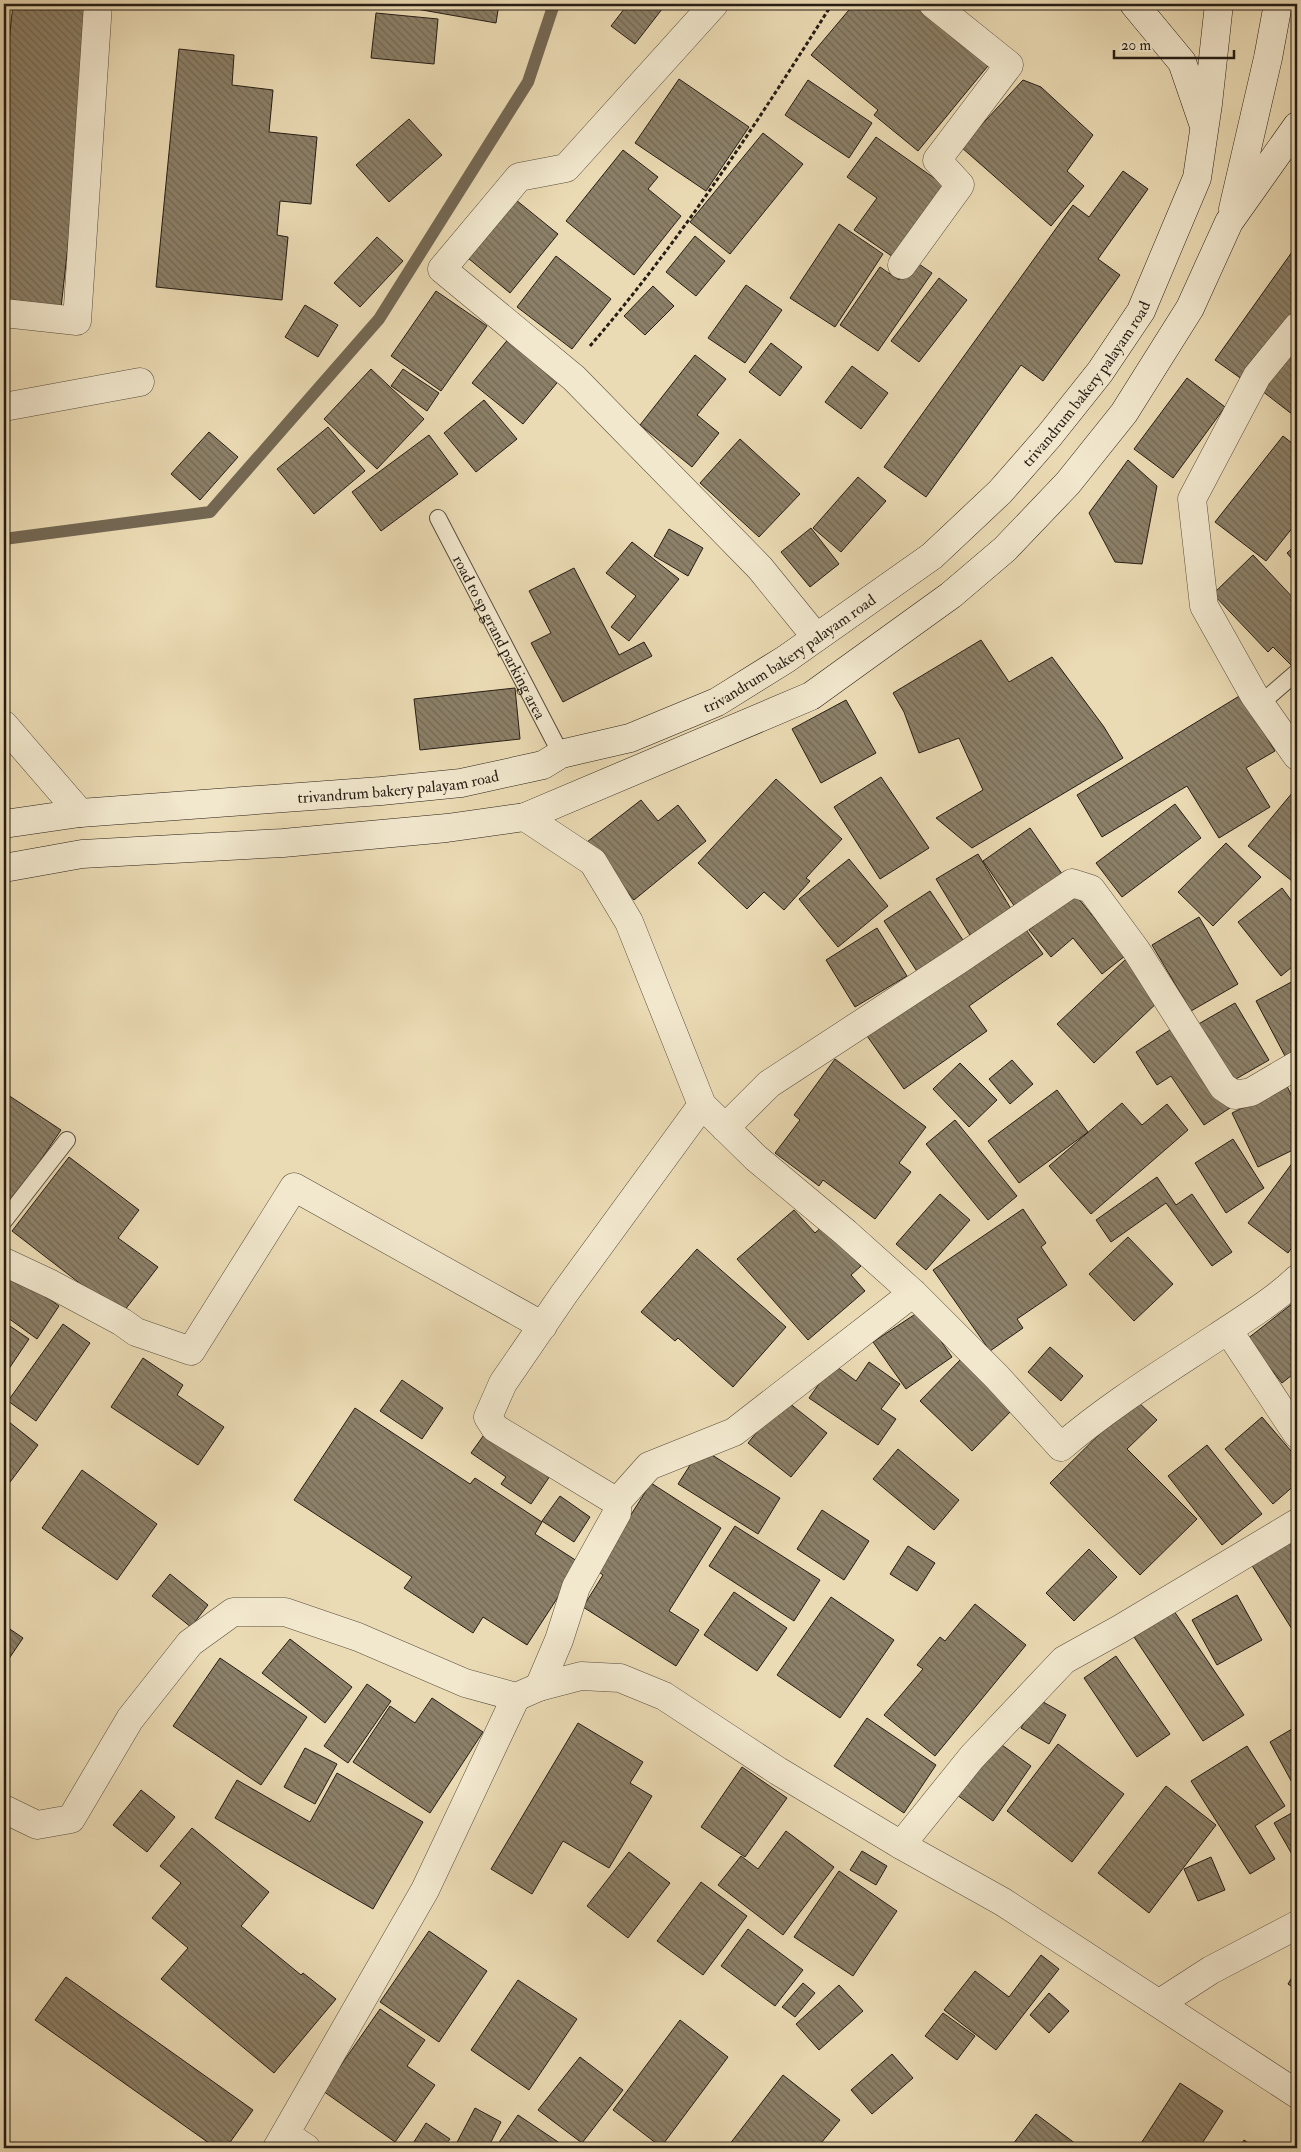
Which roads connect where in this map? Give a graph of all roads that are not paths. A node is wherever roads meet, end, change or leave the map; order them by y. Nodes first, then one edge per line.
1 (98, 4) edge
2 (714, 4) edge
3 (932, 4) edge
4 (1134, 4) edge
5 (1219, 4) edge
6 (1278, 4) edge
7 (1297, 126) edge
8 (1205, 129) junction
9 (1229, 222) junction
10 (902, 265) dead end
11 (4, 313) edge
12 (1297, 327) edge
13 (140, 382) dead end
14 (4, 407) edge
15 (438, 518) dead end
16 (816, 637) junction
17 (1297, 672) edge
18 (1260, 704) junction
19 (4, 726) edge
20 (560, 754) junction
21 (1297, 756) edge
22 (80, 813) junction
23 (525, 817) junction
24 (4, 824) edge
25 (4, 868) edge
26 (1297, 1065) edge
27 (702, 1105) junction
28 (725, 1128) junction
29 (67, 1140) dead end
30 (4, 1221) edge
31 (4, 1262) edge
32 (1297, 1279) edge
33 (913, 1293) junction
34 (543, 1326) junction
35 (1228, 1330) junction
36 (1297, 1434) edge
37 (617, 1502) junction
38 (1297, 1523) edge
39 (527, 1692) junction
40 (4, 1809) edge
41 (901, 1845) junction
42 (1297, 1926) edge
43 (1160, 2003) junction
44 (1297, 2094) edge
45 (290, 2144) edge

1 - 11 street
2 - 16 street
3 - 10 street
4 - 8 street
5 - 8 street, trivandrum bakery palayam road
6 - 9 street
7 - 9 street
8 - 16 street, trivandrum bakery palayam road
9 - 23 street
12 - 18 street
13 - 14 street
15 - 20 lane, road to sp grand parking area
16 - 20 street, trivandrum bakery palayam road
17 - 18 lane
18 - 21 street
19 - 22 street
20 - 22 street, trivandrum bakery palayam road
22 - 24 street, trivandrum bakery palayam road
23 - 25 street
23 - 27 street
26 - 28 street
27 - 28 street
27 - 34 street
28 - 33 street
29 - 30 lane
31 - 34 street
32 - 35 street
33 - 35 street
33 - 37 street
34 - 37 street
35 - 36 street
37 - 39 street
38 - 41 street
39 - 40 street
39 - 41 street
39 - 45 street
41 - 43 street
42 - 43 street
43 - 44 street

